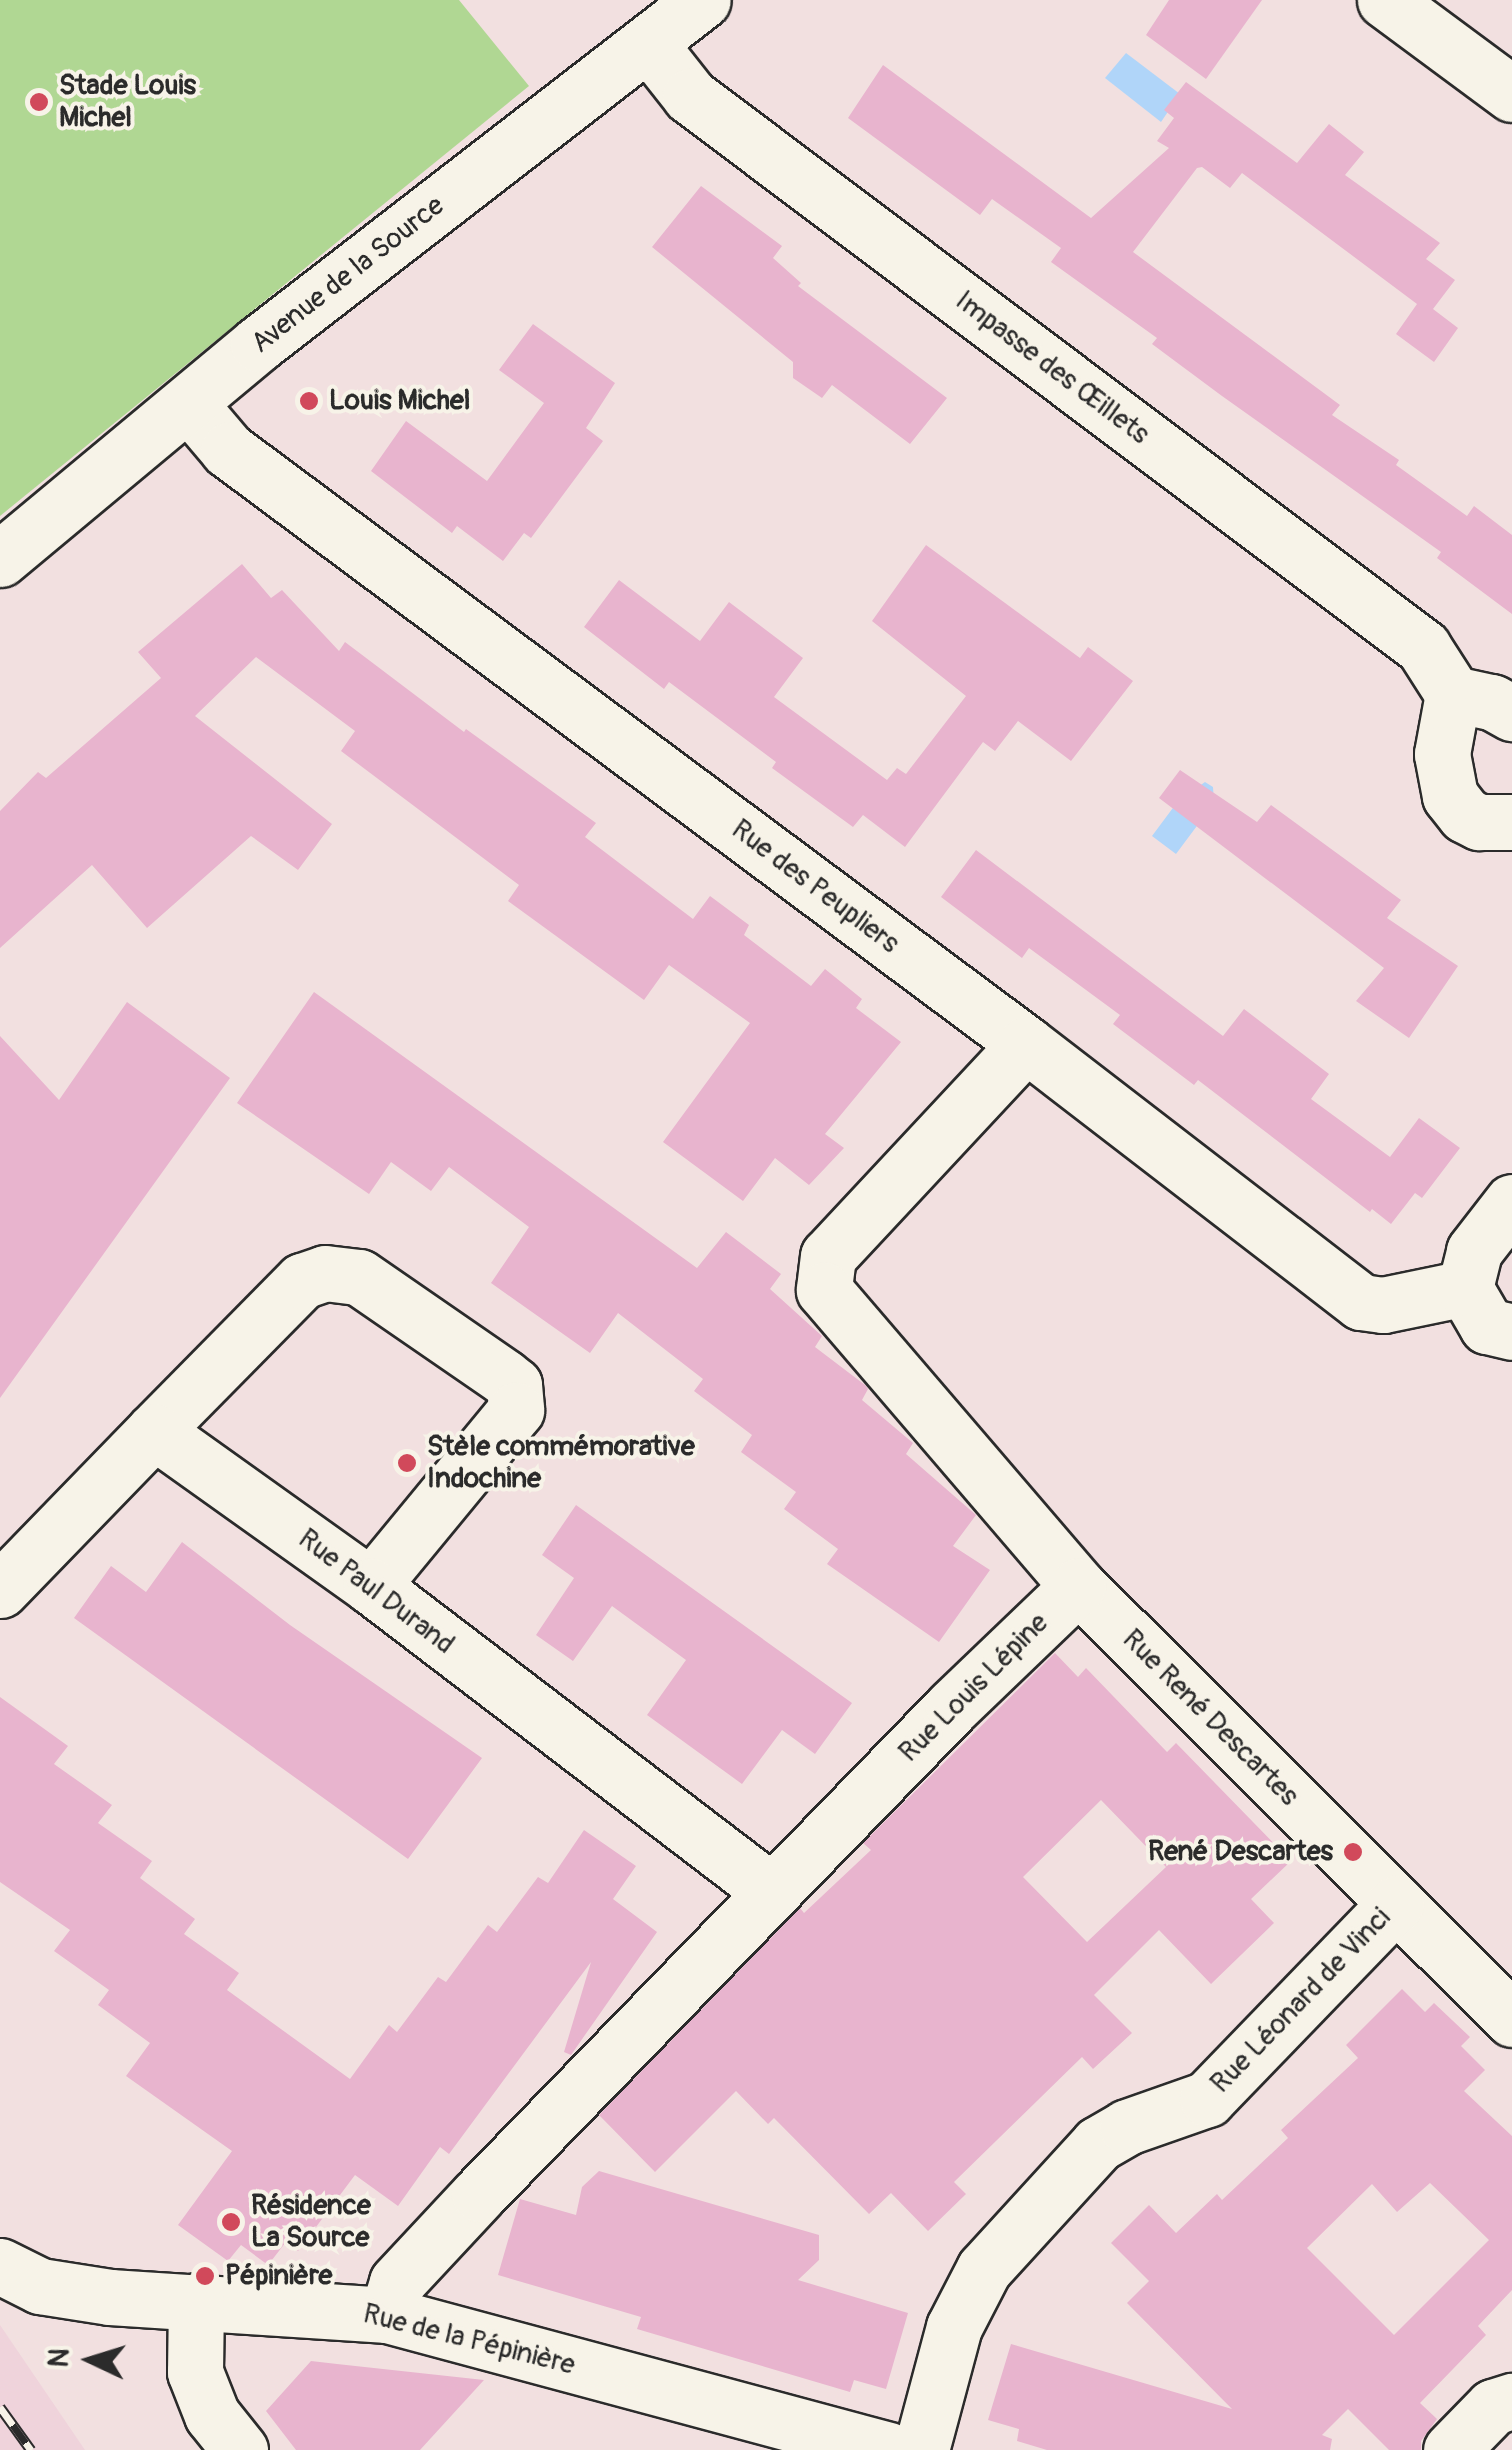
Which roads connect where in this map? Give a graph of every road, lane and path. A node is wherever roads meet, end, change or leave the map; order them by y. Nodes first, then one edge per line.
1 (703, 0) edge
2 (1385, 0) edge
3 (649, 44) junction
4 (1512, 94) edge
5 (189, 404) junction
6 (0, 559) edge
7 (1453, 694) junction
8 (1512, 713) edge
9 (1512, 822) edge
10 (1026, 1044) junction
11 (1512, 1202) edge
12 (1465, 1288) junction
13 (1512, 1332) edge
14 (154, 1430) junction
15 (371, 1586) junction
16 (1078, 1586) junction
17 (0, 1590) edge
18 (772, 1892) junction
19 (1396, 1903) junction
20 (1512, 2019) edge
21 (20, 2276) edge
22 (196, 2300) junction
23 (387, 2314) junction
24 (1512, 2401) edge
25 (240, 2450) edge
26 (888, 2450) edge
27 (921, 2450) edge
28 (1451, 2450) edge

1 - 3 street, Avenue de la Source
2 - 4 street
3 - 5 street, Avenue de la Source
3 - 7 street, Impasse des Œillets
5 - 6 street, Avenue de la Source
5 - 10 street, Rue des Peupliers
7 - 8 street
7 - 9 street
10 - 12 street, Rue des Peupliers
10 - 16 street
11 - 12 street
12 - 13 street
14 - 15 street, Rue Paul Durand
14 - 15 street
14 - 17 street
15 - 18 street, Rue Paul Durand
16 - 18 street, Rue Louis Lépine
16 - 19 street, Rue René Descartes
18 - 23 street, Rue Louis Lépine
19 - 20 street, Rue René Descartes
19 - 27 street, Rue Léonard de Vinci
21 - 22 street, Rue de la Pépinière
22 - 23 street, Rue de la Pépinière
22 - 25 street
23 - 26 street, Rue de la Pépinière
24 - 28 street

